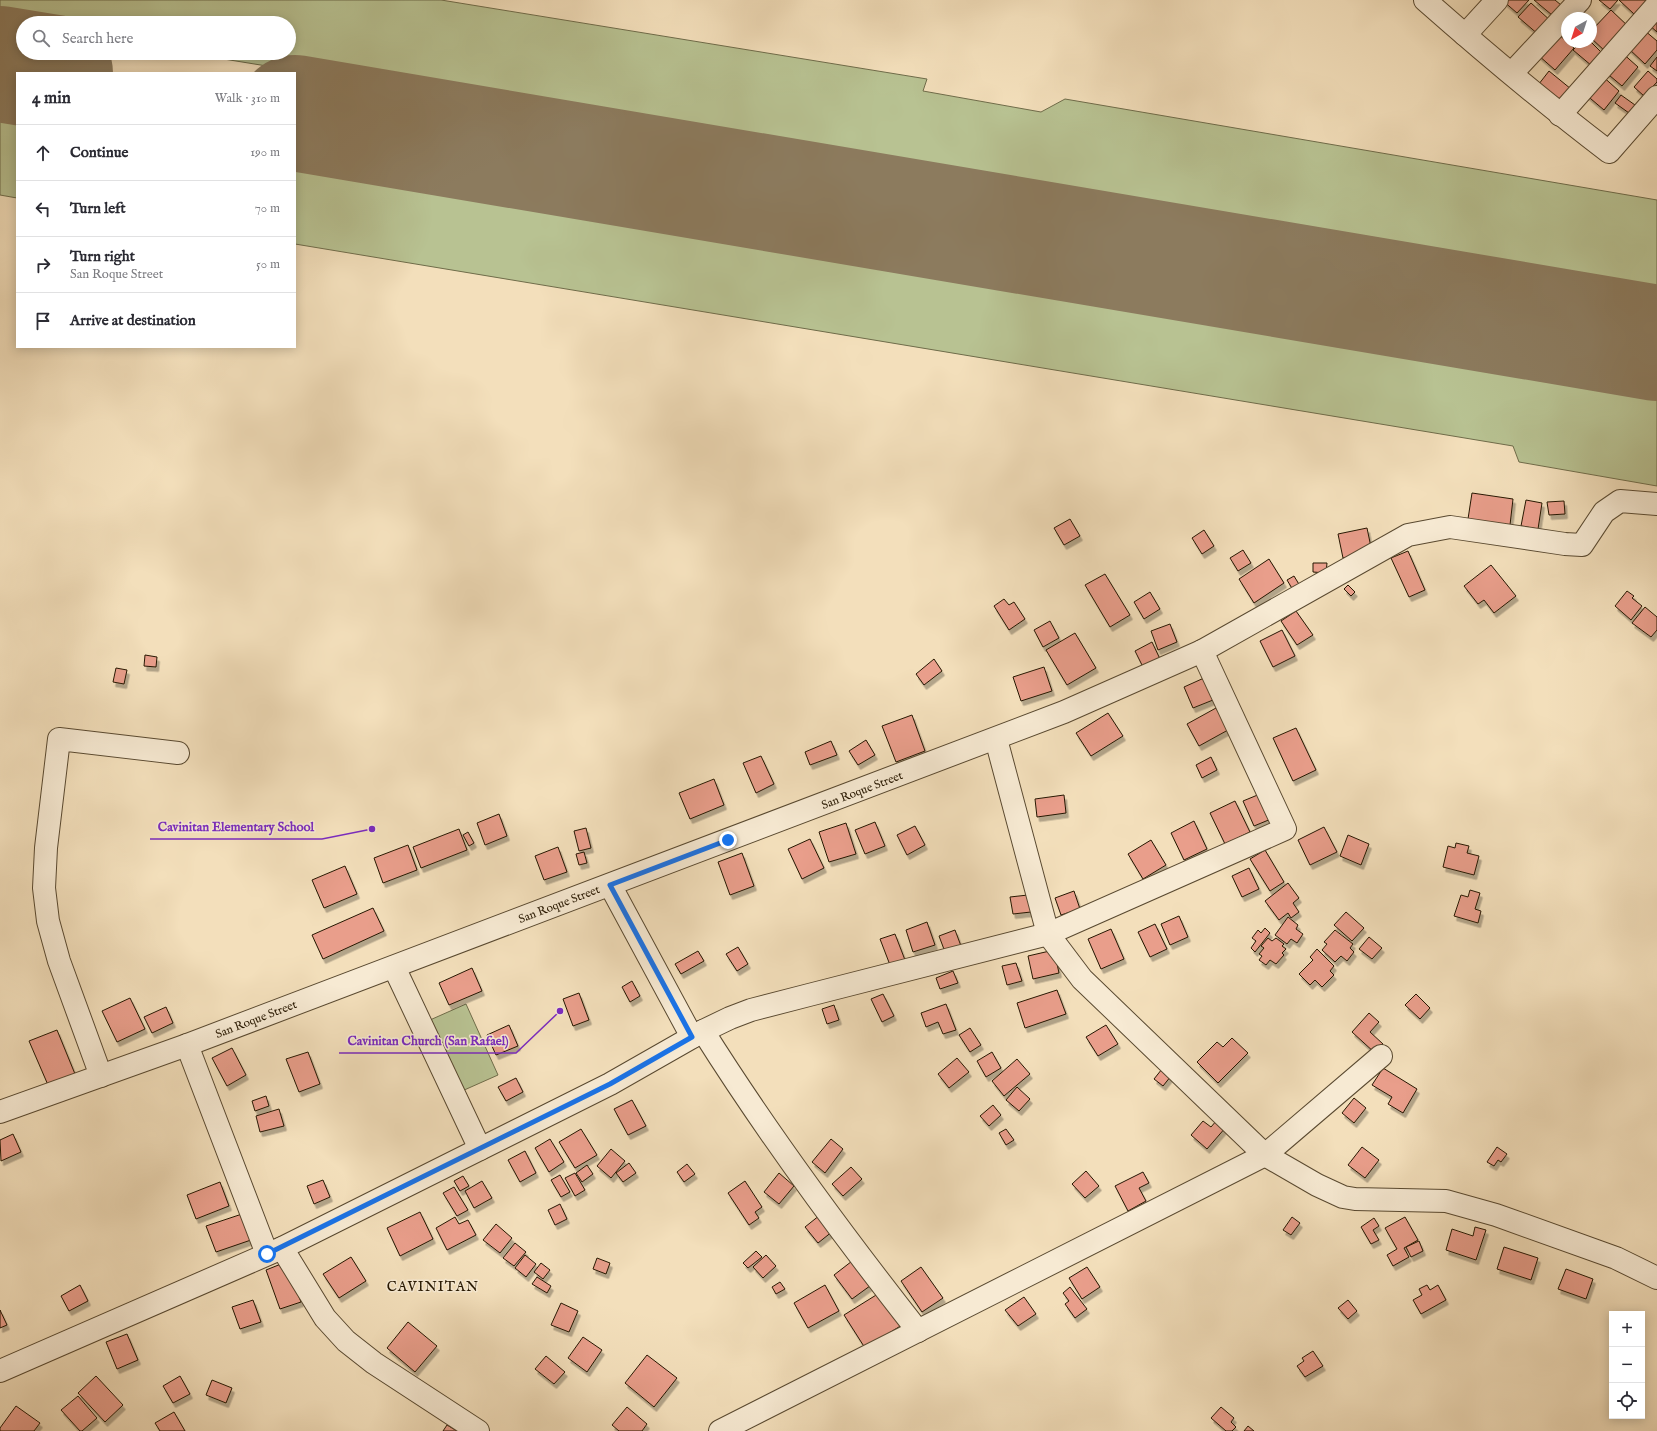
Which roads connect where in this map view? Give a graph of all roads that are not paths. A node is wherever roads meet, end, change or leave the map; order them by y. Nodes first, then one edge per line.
1 (1425, 0) edge
2 (1496, 0) edge
3 (1580, 0) edge
4 (1657, 6) edge
5 (1465, 35) junction
6 (1512, 73) junction
7 (1657, 97) edge
8 (1560, 115) junction
9 (1657, 504) edge
10 (1202, 651) junction
11 (996, 739) junction
12 (178, 753) dead end
13 (610, 885) junction
14 (1048, 934) junction
15 (394, 967) junction
16 (698, 1034) junction
17 (187, 1045) junction
18 (1381, 1056) dead end
19 (101, 1076) junction
20 (0, 1112) edge
21 (480, 1149) junction
22 (1265, 1155) junction
23 (275, 1251) junction
24 (1657, 1278) edge
25 (918, 1331) junction
26 (0, 1371) edge
27 (478, 1431) edge
28 (720, 1431) edge

1 - 5 street
2 - 5 street
3 - 6 street
4 - 8 street
5 - 6 street
6 - 8 street
7 - 8 street
9 - 10 street, San Roque Street
10 - 11 street, San Roque Street
10 - 14 street
11 - 13 street, San Roque Street
11 - 14 street
12 - 19 street
13 - 15 street, San Roque Street
13 - 16 street
14 - 16 street
14 - 22 street
15 - 17 street, San Roque Street
15 - 21 street
16 - 21 street
16 - 25 street
17 - 19 street, San Roque Street
17 - 23 street
18 - 22 street
19 - 20 street, San Roque Street
21 - 23 street
22 - 24 street
22 - 25 street
23 - 26 street
23 - 27 street
25 - 28 street

